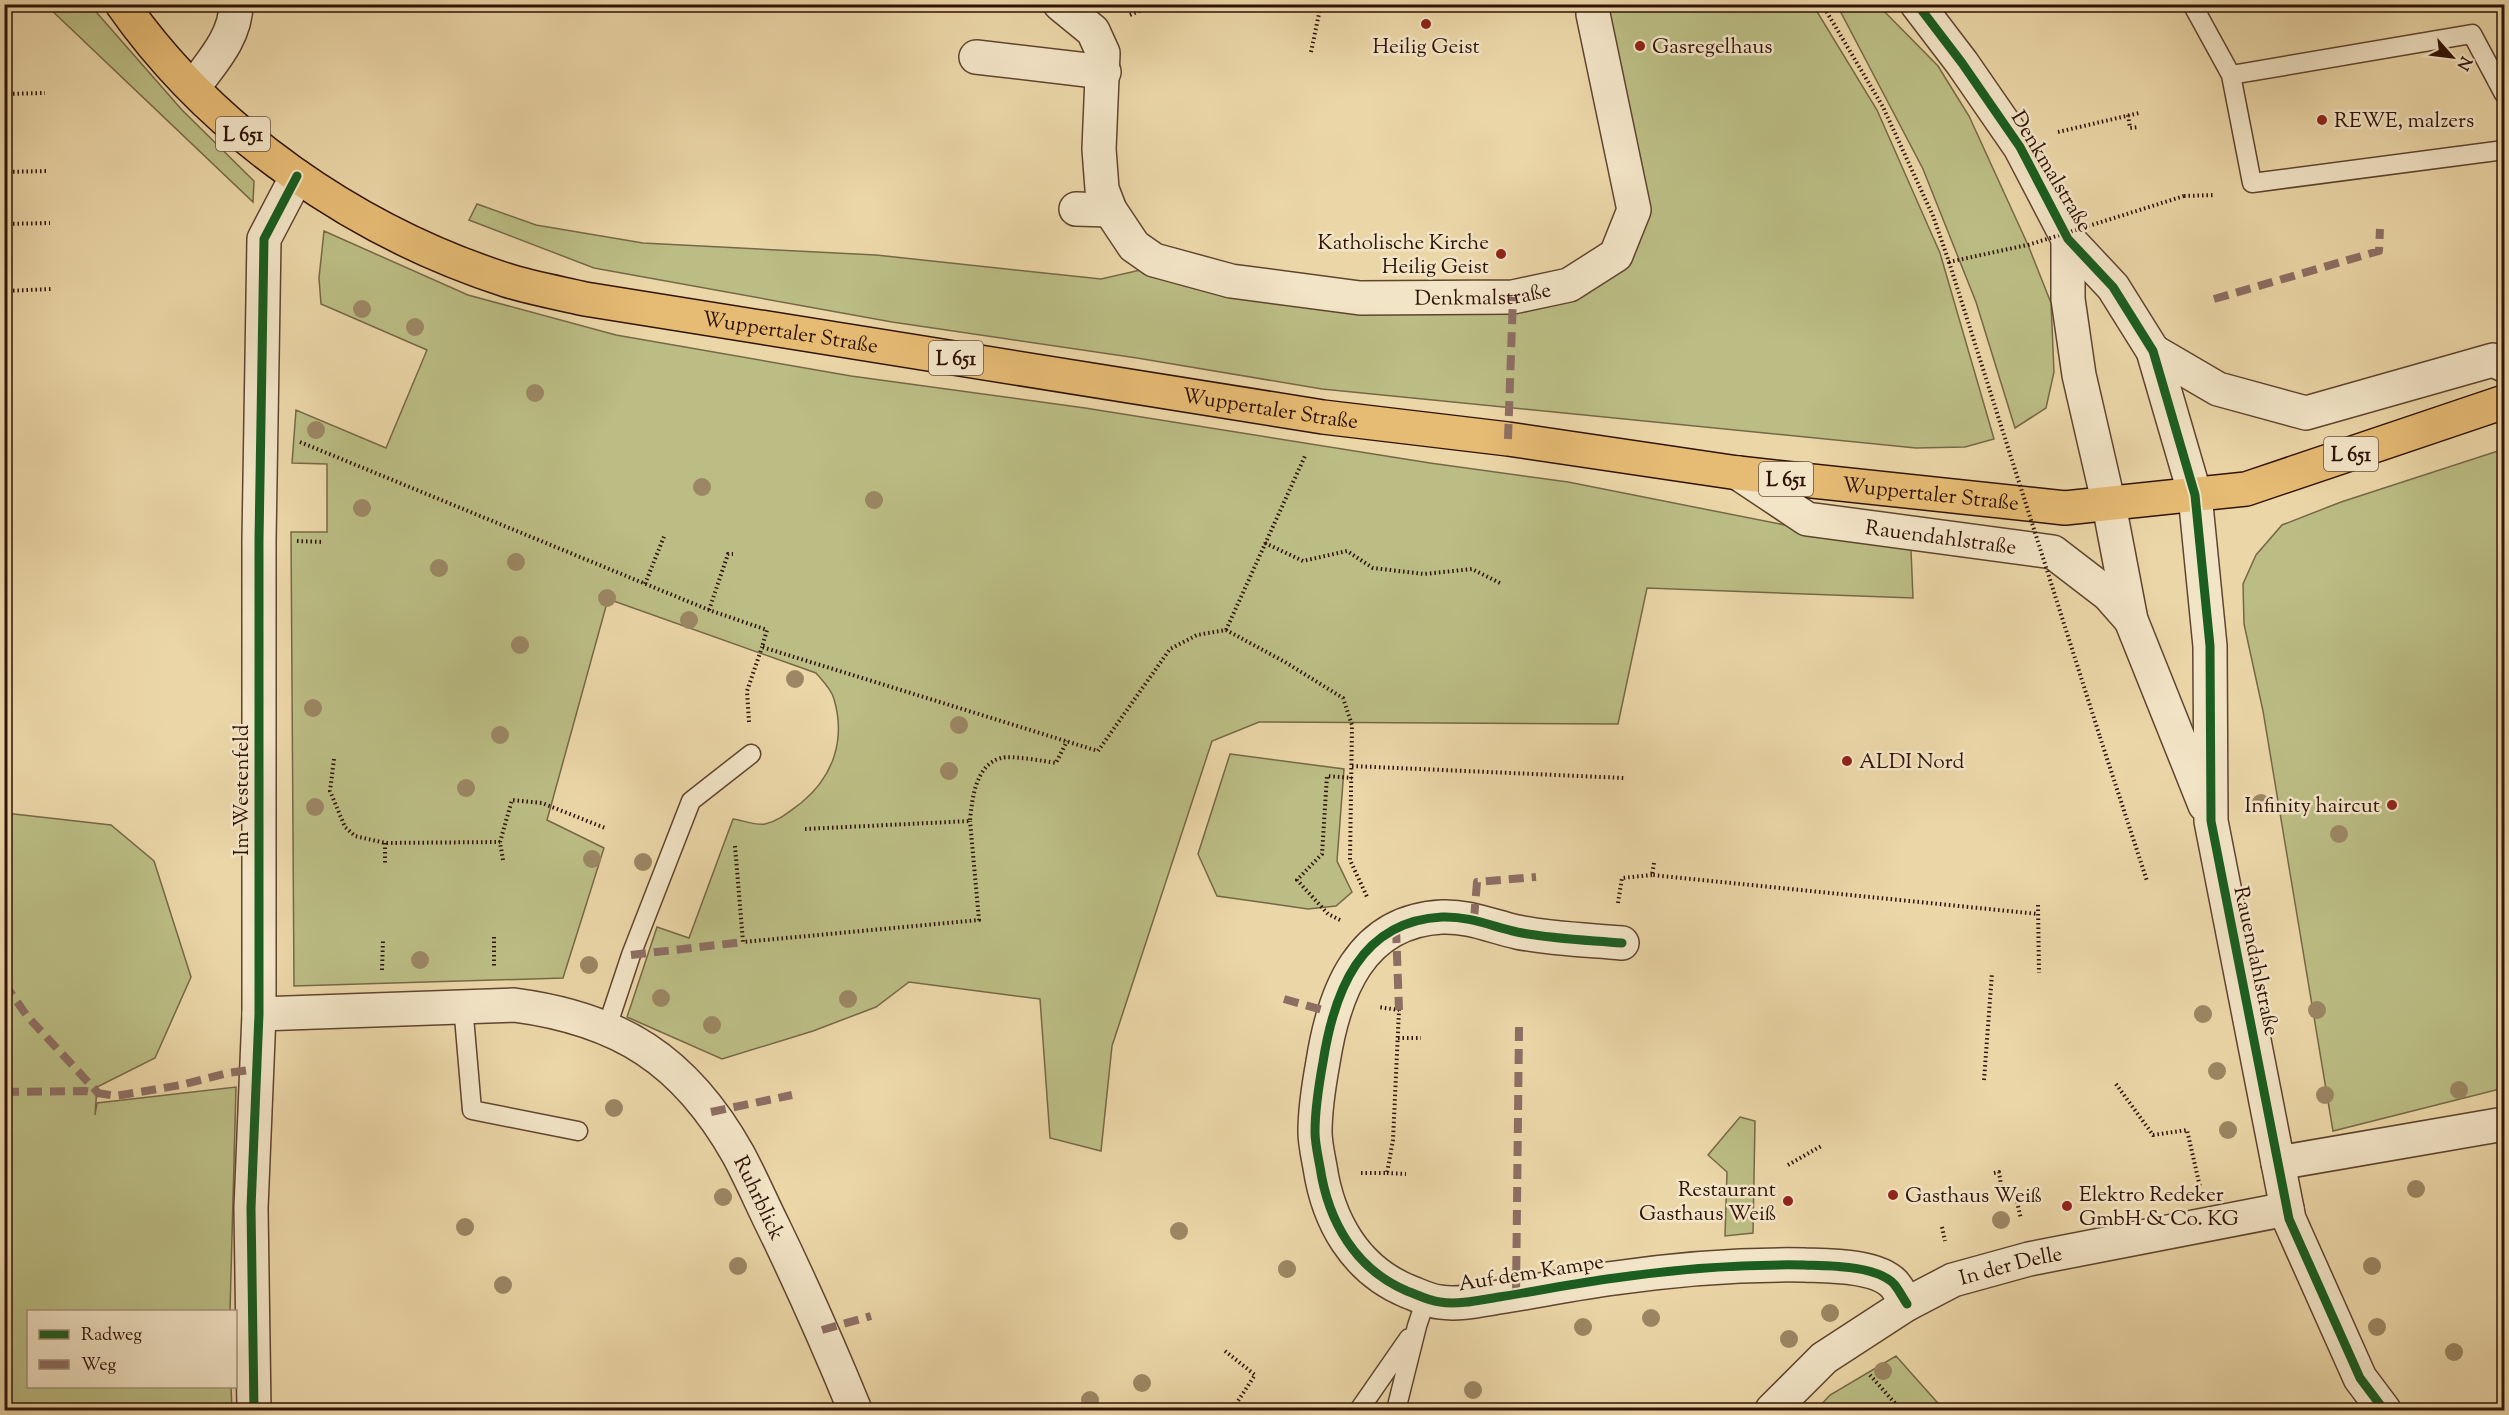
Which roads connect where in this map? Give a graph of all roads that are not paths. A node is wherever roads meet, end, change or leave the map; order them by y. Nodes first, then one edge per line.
1 (122, 4) edge
2 (236, 4) edge
3 (1060, 4) edge
4 (1593, 4) edge
5 (1917, 4) edge
6 (2192, 4) edge
7 (976, 57) dead end
8 (1104, 72) junction
9 (2231, 75) junction
10 (193, 88) junction
11 (2505, 94) edge
12 (2505, 150) edge
13 (297, 176) junction
14 (1076, 209) dead end
15 (1110, 210) junction
16 (2068, 239) junction
17 (2153, 351) junction
18 (2505, 365) edge
19 (2505, 402) edge
20 (1738, 473) junction
21 (2195, 495) junction
22 (2109, 504) junction
23 (2131, 620) junction
24 (751, 754) road end
25 (2211, 821) junction
26 (1617, 942) road end
27 (463, 1005) junction
28 (259, 1014) junction
29 (607, 1027) junction
30 (2505, 1124) edge
31 (578, 1131) dead end
32 (2278, 1163) junction
33 (2287, 1209) junction
34 (1907, 1304) junction
35 (1421, 1313) junction
36 (254, 1410) edge
37 (855, 1410) edge
38 (1359, 1410) edge
39 (1396, 1410) edge
40 (1772, 1410) edge
41 (2384, 1410) edge

1 - 10 main road, Wuppertaler Straße / L 651
2 - 10 street
3 - 8 street, Denkmalstraße
4 - 15 street, Denkmalstraße
5 - 16 street, Denkmalstraße
6 - 9 lane
7 - 8 street
8 - 15 street, Denkmalstraße
9 - 11 lane
9 - 12 lane
10 - 13 main road, Wuppertaler Straße / L 651
13 - 20 main road, Wuppertaler Straße / L 651
13 - 28 street, Im Westenfeld
14 - 15 street
16 - 17 street, Denkmalstraße
16 - 22 street, Denkmalstraße
17 - 18 street, Denkmalstraße
17 - 21 street, Denkmalstraße
19 - 21 main road, Wuppertaler Straße / L 651
20 - 22 main road, Wuppertaler Straße / L 651
20 - 23 street, Rauendahlstraße
21 - 22 main road, Wuppertaler Straße / L 651
21 - 25 street, Rauendahlstraße
22 - 23 street, Rauendahlstraße
23 - 25 street, Rauendahlstraße
24 - 29 lane
25 - 32 street, Rauendahlstraße
26 - 35 street, Auf dem Kampe
27 - 28 street, Ruhrblick
27 - 29 street, Ruhrblick
27 - 31 lane
28 - 36 street, Im Westenfeld
29 - 37 street, Ruhrblick
30 - 32 street
32 - 33 street, Rauendahlstraße
33 - 34 street, In der Delle
33 - 41 street, Rauendahlstraße
34 - 35 street, Auf dem Kampe
34 - 40 street, In der Delle
35 - 38 lane
35 - 39 lane

